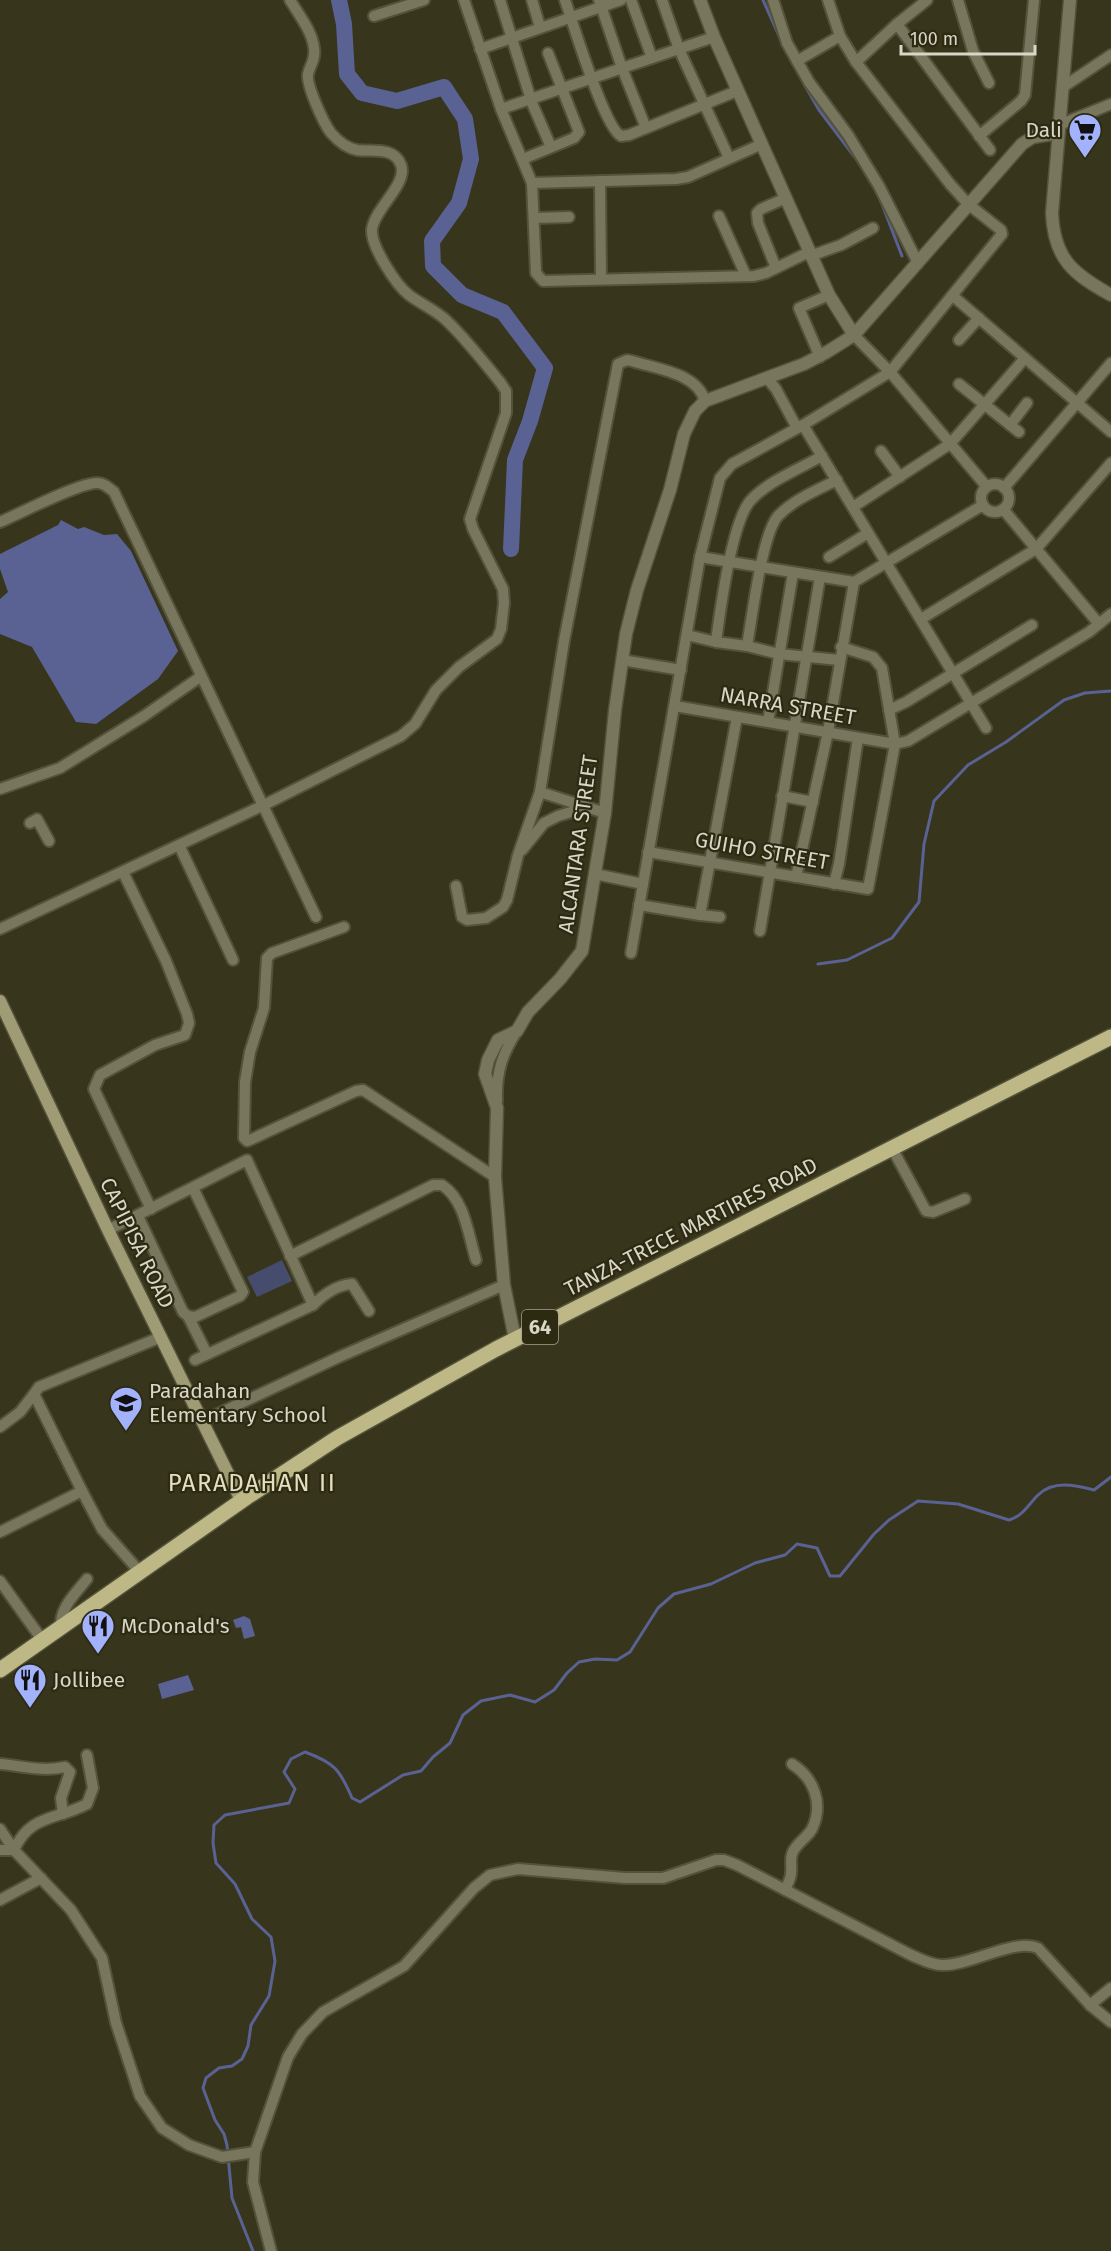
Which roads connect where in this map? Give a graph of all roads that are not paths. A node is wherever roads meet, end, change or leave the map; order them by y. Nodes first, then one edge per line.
1 (290, 0) edge
2 (424, 0) edge
3 (464, 0) edge
4 (500, 0) edge
5 (532, 0) edge
6 (565, 0) edge
7 (621, 0) edge
8 (631, 0) edge
9 (662, 0) edge
10 (700, 0) edge
11 (774, 0) edge
12 (828, 0) edge
13 (927, 0) edge
14 (958, 0) edge
15 (1034, 0) edge
16 (1070, 0) edge
17 (600, 3) edge
18 (374, 16) dead end
19 (571, 17) junction
20 (897, 24) junction
21 (540, 27) junction
22 (840, 36) junction
23 (714, 37) junction
24 (511, 38) junction
25 (480, 49) junction
26 (678, 49) junction
27 (548, 53) dead end
28 (1111, 55) edge
29 (652, 58) junction
30 (797, 61) junction
31 (856, 62) junction
32 (622, 68) junction
33 (592, 79) junction
34 (989, 83) dead end
35 (1063, 87) junction
36 (562, 89) junction
37 (737, 91) junction
38 (531, 99) junction
39 (1111, 104) edge
40 (703, 105) junction
41 (501, 109) junction
42 (646, 128) junction
43 (1059, 129) junction
44 (979, 136) junction
45 (762, 144) junction
46 (551, 147) junction
47 (990, 150) dead end
48 (729, 158) junction
49 (523, 159) junction
50 (600, 181) junction
51 (532, 183) junction
52 (786, 198) junction
53 (968, 204) junction
54 (719, 216) dead end
55 (569, 217) dead end
56 (535, 218) junction
57 (873, 228) dead end
58 (810, 254) junction
59 (918, 263) junction
60 (776, 268) junction
61 (746, 276) junction
62 (601, 278) junction
63 (829, 295) junction
64 (1111, 295) edge
65 (953, 296) junction
66 (979, 318) junction
67 (854, 335) junction
68 (960, 340) dead end
69 (820, 357) junction
70 (1025, 358) junction
71 (1111, 363) edge
72 (890, 372) junction
73 (767, 378) junction
74 (959, 384) dead end
75 (705, 401) junction
76 (1028, 403) dead end
77 (1077, 403) junction
78 (984, 404) junction
79 (1109, 426) edge
80 (800, 427) junction
81 (950, 444) junction
82 (881, 451) dead end
83 (822, 456) junction
84 (1111, 463) edge
85 (900, 477) junction
86 (837, 480) junction
87 (987, 487) junction
88 (1004, 488) junction
89 (983, 505) junction
90 (853, 507) junction
91 (1003, 509) junction
92 (0, 522) edge
93 (868, 533) junction
94 (1036, 549) junction
95 (700, 557) junction
96 (829, 557) dead end
97 (729, 563) junction
98 (887, 563) junction
99 (761, 567) junction
100 (793, 573) junction
101 (820, 578) junction
102 (854, 582) junction
103 (1111, 614) edge
104 (921, 619) junction
105 (1099, 624) junction
106 (1032, 625) dead end
107 (687, 635) junction
108 (716, 642) junction
109 (747, 646) junction
110 (842, 647) junction
111 (779, 654) junction
112 (808, 657) junction
113 (622, 660) junction
114 (839, 660) junction
115 (681, 670) junction
116 (953, 673) junction
117 (200, 676) junction
118 (971, 703) junction
119 (675, 706) junction
120 (889, 710) junction
121 (737, 717) junction
122 (768, 722) junction
123 (794, 727) junction
124 (986, 728) dead end
125 (828, 732) junction
126 (858, 738) junction
127 (895, 744) junction
128 (0, 789) edge
129 (540, 792) junction
130 (782, 796) junction
131 (813, 802) junction
132 (264, 805) junction
133 (587, 807) junction
134 (605, 813) junction
135 (30, 823) dead end
136 (49, 842) dead end
137 (179, 844) junction
138 (648, 852) junction
139 (518, 855) junction
140 (709, 862) junction
141 (123, 872) junction
142 (769, 873) junction
143 (595, 874) junction
144 (796, 877) junction
145 (643, 884) junction
146 (834, 884) junction
147 (456, 886) dead end
148 (639, 905) junction
149 (700, 915) junction
150 (316, 917) dead end
151 (720, 917) dead end
152 (344, 927) dead end
153 (0, 929) edge
154 (760, 931) dead end
155 (631, 953) dead end
156 (233, 960) dead end
157 (0, 1001) edge
158 (1111, 1037) edge
159 (892, 1148) junction
160 (495, 1178) junction
161 (193, 1188) junction
162 (965, 1199) dead end
163 (151, 1209) junction
164 (138, 1216) junction
165 (108, 1230) junction
166 (290, 1256) junction
167 (476, 1260) dead end
168 (504, 1285) junction
169 (313, 1305) junction
170 (369, 1311) dead end
171 (188, 1316) junction
172 (161, 1337) junction
173 (515, 1339) junction
174 (207, 1354) junction
175 (195, 1360) dead end
176 (34, 1394) junction
177 (203, 1421) junction
178 (0, 1427) edge
179 (82, 1491) junction
180 (241, 1500) junction
181 (0, 1532) edge
182 (140, 1572) junction
183 (87, 1579) dead end
184 (1, 1586) edge
185 (61, 1628) junction
186 (43, 1641) junction
187 (0, 1670) edge
188 (87, 1755) dead end
189 (0, 1764) edge
190 (792, 1764) dead end
191 (63, 1814) junction
192 (0, 1829) edge
193 (0, 1850) edge
194 (14, 1850) junction
195 (41, 1878) junction
196 (785, 1890) junction
197 (0, 1900) edge
198 (1111, 1988) edge
199 (1090, 2005) junction
200 (1111, 2022) edge
201 (251, 2152) junction
202 (271, 2251) edge

1 - 132 street
2 - 18 street
3 - 25 street
4 - 24 street
5 - 21 street
6 - 19 street
7 - 17 street
8 - 29 street
9 - 26 street
10 - 23 street
11 - 30 street
12 - 22 street
13 - 20 street
14 - 34 street
15 - 44 street
16 - 35 street
17 - 19 street
17 - 32 street
19 - 21 street
19 - 33 street
20 - 31 street
20 - 44 street
21 - 24 street
22 - 30 street
22 - 31 street
23 - 26 street
23 - 37 street
24 - 25 street
24 - 38 street
25 - 41 street
26 - 29 street
26 - 40 street
27 - 36 street
28 - 35 street
29 - 32 street
30 - 59 street
31 - 53 street
32 - 33 street
32 - 42 street
33 - 36 street
33 - 42 street
35 - 43 street
36 - 38 street
36 - 46 street
37 - 40 street
37 - 45 street
38 - 41 street
38 - 46 street
39 - 43 street
40 - 42 street
40 - 48 street
41 - 49 street
43 - 53 street
43 - 64 street
44 - 47 street
45 - 48 street
45 - 52 street
46 - 49 street
48 - 50 street
49 - 51 street
50 - 51 street
50 - 62 street
51 - 56 street
52 - 58 street
52 - 60 street
53 - 59 street
53 - 65 street
54 - 61 street
55 - 56 street
56 - 62 street
57 - 58 street
58 - 60 street
58 - 63 street
59 - 67 street
60 - 61 street
61 - 62 street
63 - 67 street
63 - 69 street
65 - 66 street
65 - 72 street
66 - 68 street
66 - 70 street
67 - 69 street
67 - 72 street
69 - 73 street
70 - 77 street
70 - 78 street
71 - 77 street
72 - 80 street
72 - 81 street
73 - 75 street
73 - 80 street
74 - 78 street
75 - 113 street, ALCANTARA STREET
75 - 129 street
76 - 78 street
77 - 79 street
77 - 88 street
78 - 81 street
80 - 83 street
80 - 95 street
81 - 85 street
81 - 87 street
82 - 85 street
83 - 86 street
83 - 97 street
84 - 94 street
85 - 90 street
86 - 90 street
86 - 99 street
87 - 88 street
87 - 89 street
88 - 91 street
89 - 91 street
89 - 98 street
90 - 93 street
91 - 94 street
92 - 117 street
93 - 96 street
93 - 98 street
94 - 104 street
94 - 105 street
95 - 97 street
95 - 107 street
97 - 99 street
97 - 108 street
98 - 102 street
98 - 104 street
99 - 100 street
99 - 109 street
100 - 101 street
100 - 111 street
101 - 102 street
101 - 112 street
102 - 110 street
103 - 105 street
104 - 116 street
105 - 118 street
106 - 116 street
107 - 108 street
107 - 115 street
108 - 109 street
109 - 111 street
110 - 114 street
110 - 120 street
111 - 112 street
111 - 122 street
112 - 114 street
112 - 123 street
113 - 115 street
113 - 134 street, ALCANTARA STREET
114 - 125 street
115 - 119 street
116 - 118 street
116 - 120 street
117 - 128 street
117 - 132 street
118 - 124 street
118 - 127 street
119 - 121 street, NARRA STREET
119 - 138 street
120 - 127 street
121 - 122 street, NARRA STREET
121 - 140 street
122 - 123 street, NARRA STREET
123 - 125 street, NARRA STREET
123 - 130 street
125 - 126 street, NARRA STREET
125 - 131 street
126 - 127 street, NARRA STREET
126 - 146 street
127 - 146 street, GUIHO STREET
129 - 133 street
129 - 139 street
130 - 131 street
130 - 142 street
131 - 144 street
132 - 137 street
132 - 150 street
133 - 134 street
133 - 139 street
134 - 143 street, ALCANTARA STREET
135 - 136 street
137 - 141 street
137 - 156 street
138 - 140 street, GUIHO STREET
138 - 145 street
139 - 147 street
140 - 142 street, GUIHO STREET
140 - 149 street
141 - 153 street
141 - 163 street
142 - 144 street, GUIHO STREET
142 - 154 street
143 - 145 street
143 - 160 street, ALCANTARA STREET
144 - 146 street, GUIHO STREET
145 - 148 street
148 - 149 street
148 - 155 street
149 - 151 street
152 - 160 street
157 - 165 main road, CAPIPISA ROAD
158 - 159 main road, TANZA-TRECE MARTIRES ROAD / 64
159 - 162 street
159 - 173 main road, TANZA-TRECE MARTIRES ROAD / 64
160 - 168 street, ALCANTARA STREET
161 - 163 street
161 - 166 street
161 - 171 street
163 - 164 street
164 - 165 street
164 - 171 street
165 - 172 main road, CAPIPISA ROAD
166 - 167 street
166 - 169 street
168 - 173 street, ALCANTARA STREET
168 - 177 street
169 - 170 street
169 - 174 street
171 - 174 street
172 - 176 street
172 - 177 main road, CAPIPISA ROAD
173 - 180 main road, TANZA-TRECE MARTIRES ROAD / 64
174 - 175 street
176 - 178 street
176 - 179 street
177 - 180 main road, CAPIPISA ROAD
179 - 181 street
179 - 182 street
180 - 182 main road, TANZA-TRECE MARTIRES ROAD / 64
182 - 185 main road, TANZA-TRECE MARTIRES ROAD / 64
183 - 185 street
184 - 186 street
185 - 186 main road, TANZA-TRECE MARTIRES ROAD / 64
186 - 187 main road, TANZA-TRECE MARTIRES ROAD / 64
188 - 191 street
189 - 191 street
190 - 196 street
191 - 194 street
192 - 194 street
193 - 194 street
194 - 195 street
195 - 197 street
195 - 201 street
196 - 199 street
196 - 201 street
198 - 199 street
199 - 200 street
201 - 202 street

